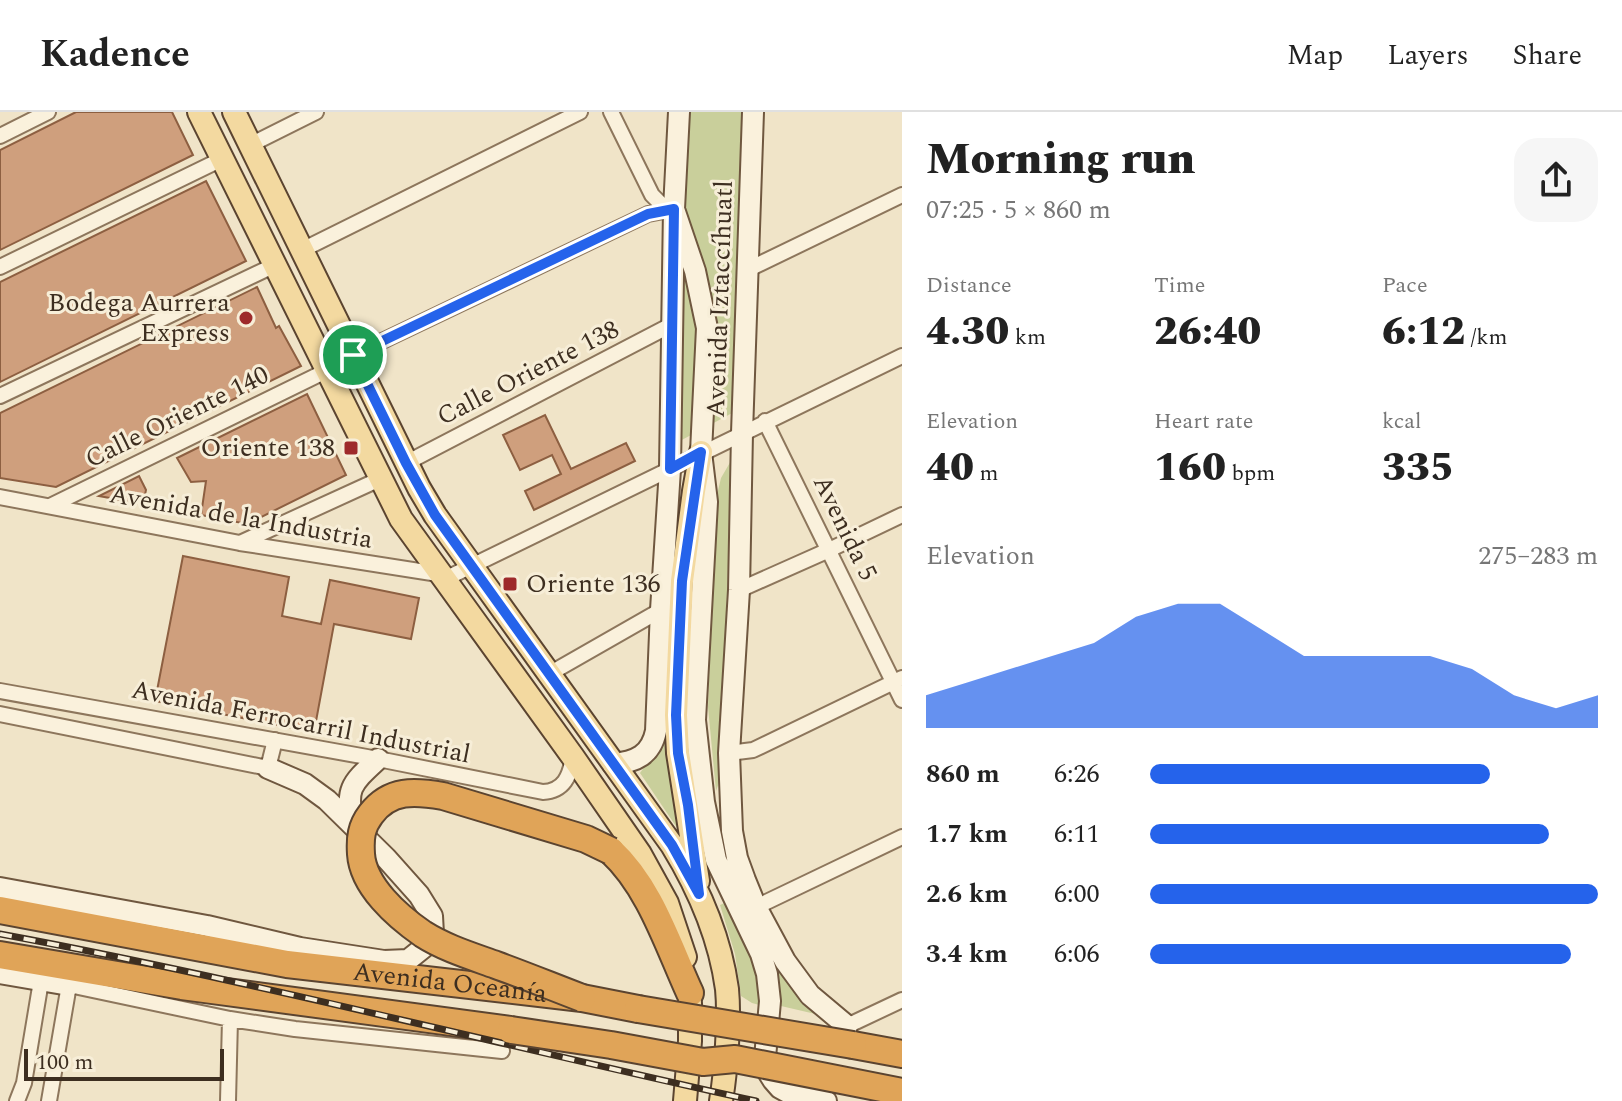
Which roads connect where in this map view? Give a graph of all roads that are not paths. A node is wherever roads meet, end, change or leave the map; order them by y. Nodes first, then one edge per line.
1 (48, 112) edge
2 (199, 112) edge
3 (234, 112) edge
4 (316, 112) edge
5 (580, 112) edge
6 (611, 112) edge
7 (679, 112) edge
8 (753, 112) edge
9 (0, 136) edge
10 (250, 145) junction
11 (222, 159) junction
12 (902, 195) edge
13 (674, 209) junction
14 (302, 250) junction
15 (275, 265) junction
16 (0, 267) edge
17 (747, 270) junction
18 (671, 325) junction
19 (353, 355) junction
20 (902, 356) edge
21 (326, 371) junction
22 (0, 396) edge
23 (765, 421) junction
24 (742, 433) junction
25 (701, 452) junction
26 (406, 463) junction
27 (670, 469) junction
28 (380, 479) junction
29 (0, 497) edge
30 (50, 507) junction
31 (902, 515) edge
32 (240, 543) junction
33 (829, 550) junction
34 (473, 566) junction
35 (442, 575) junction
36 (739, 590) junction
37 (661, 610) junction
38 (549, 674) junction
39 (898, 680) edge
40 (0, 691) edge
41 (902, 700) edge
42 (0, 714) edge
43 (275, 740) junction
44 (729, 753) junction
45 (573, 757) junction
46 (378, 759) junction
47 (613, 764) junction
48 (268, 768) junction
49 (354, 825) junction
50 (902, 837) edge
51 (0, 888) edge
52 (699, 894) junction
53 (756, 907) junction
54 (0, 910) edge
55 (0, 969) edge
56 (41, 981) junction
57 (69, 985) junction
58 (182, 986) junction
59 (690, 993) junction
60 (582, 998) junction
61 (902, 1000) edge
62 (230, 1019) junction
63 (847, 1026) joint
64 (506, 1040) junction
65 (902, 1054) edge
66 (703, 1062) junction
67 (902, 1092) edge
68 (17, 1101) edge
69 (49, 1101) edge
70 (228, 1101) edge
71 (685, 1101) edge
72 (721, 1101) edge
73 (826, 1101) edge
74 (864, 1101) edge

1 - 9 street
2 - 11 main road
3 - 10 main road
4 - 10 street
5 - 14 street
6 - 13 street
7 - 13 main road, Avenida Iztaccíhuatl
8 - 17 main road, Avenida Iztaccíhuatl
10 - 14 main road
11 - 15 main road
11 - 16 street
12 - 17 street
13 - 18 main road, Avenida Iztaccíhuatl
13 - 19 street
13 - 25 main road
14 - 19 main road
15 - 21 main road
15 - 22 street
17 - 24 main road, Avenida Iztaccíhuatl
18 - 26 street, Calle Oriente 138
18 - 27 main road, Avenida Iztaccíhuatl
19 - 26 main road
20 - 23 street, Avenida de la Industria
21 - 28 main road
21 - 30 street, Calle Oriente 140
23 - 24 street, Avenida de la Industria
23 - 33 street, Avenida 5
24 - 25 street, Avenida de la Industria
24 - 36 main road, Avenida Iztaccíhuatl
25 - 27 street, Avenida de la Industria
25 - 52 main road
25 - 73 main road
26 - 34 main road
27 - 34 street, Avenida de la Industria
27 - 37 main road, Avenida Iztaccíhuatl
28 - 32 street
28 - 35 main road
29 - 30 street, Avenida de la Industria
30 - 32 street, Avenida de la Industria
31 - 33 street
32 - 35 street, Avenida de la Industria
33 - 36 street
33 - 39 street, Avenida 5
34 - 35 street, Avenida de la Industria
34 - 38 main road
35 - 45 main road
36 - 44 main road, Avenida Iztaccíhuatl
37 - 38 street
37 - 47 main road, Avenida Iztaccíhuatl
38 - 47 main road
39 - 41 street, Avenida 5
39 - 44 street
40 - 43 street, Avenida Ferrocarril Industrial
42 - 48 street, Avenida Ferrocarril Industrial
43 - 46 street, Avenida Ferrocarril Industrial
43 - 48 street
44 - 53 main road, Avenida Iztaccíhuatl
45 - 46 street, Avenida Ferrocarril Industrial
45 - 59 main road
46 - 49 main road
47 - 52 main road
48 - 49 main road
49 - 51 main road
50 - 53 street
52 - 72 main road
53 - 63 main road, Avenida Iztaccíhuatl
54 - 60 highway, Avenida Oceanía, bridge
55 - 56 main road, Avenida Oceanía
55 - 58 highway, Avenida Oceanía
56 - 57 main road, Avenida Oceanía
56 - 68 street
57 - 58 highway
57 - 62 street, Avenida Oceanía
57 - 69 street
58 - 64 highway, Avenida Oceanía
59 - 60 highway, bridge
59 - 71 main road
60 - 65 highway, Avenida Oceanía, bridge
61 - 63 street
62 - 64 street, Avenida Oceanía
62 - 70 street
64 - 66 highway, Avenida Oceanía, bridge
66 - 67 highway, bridge
66 - 74 highway

